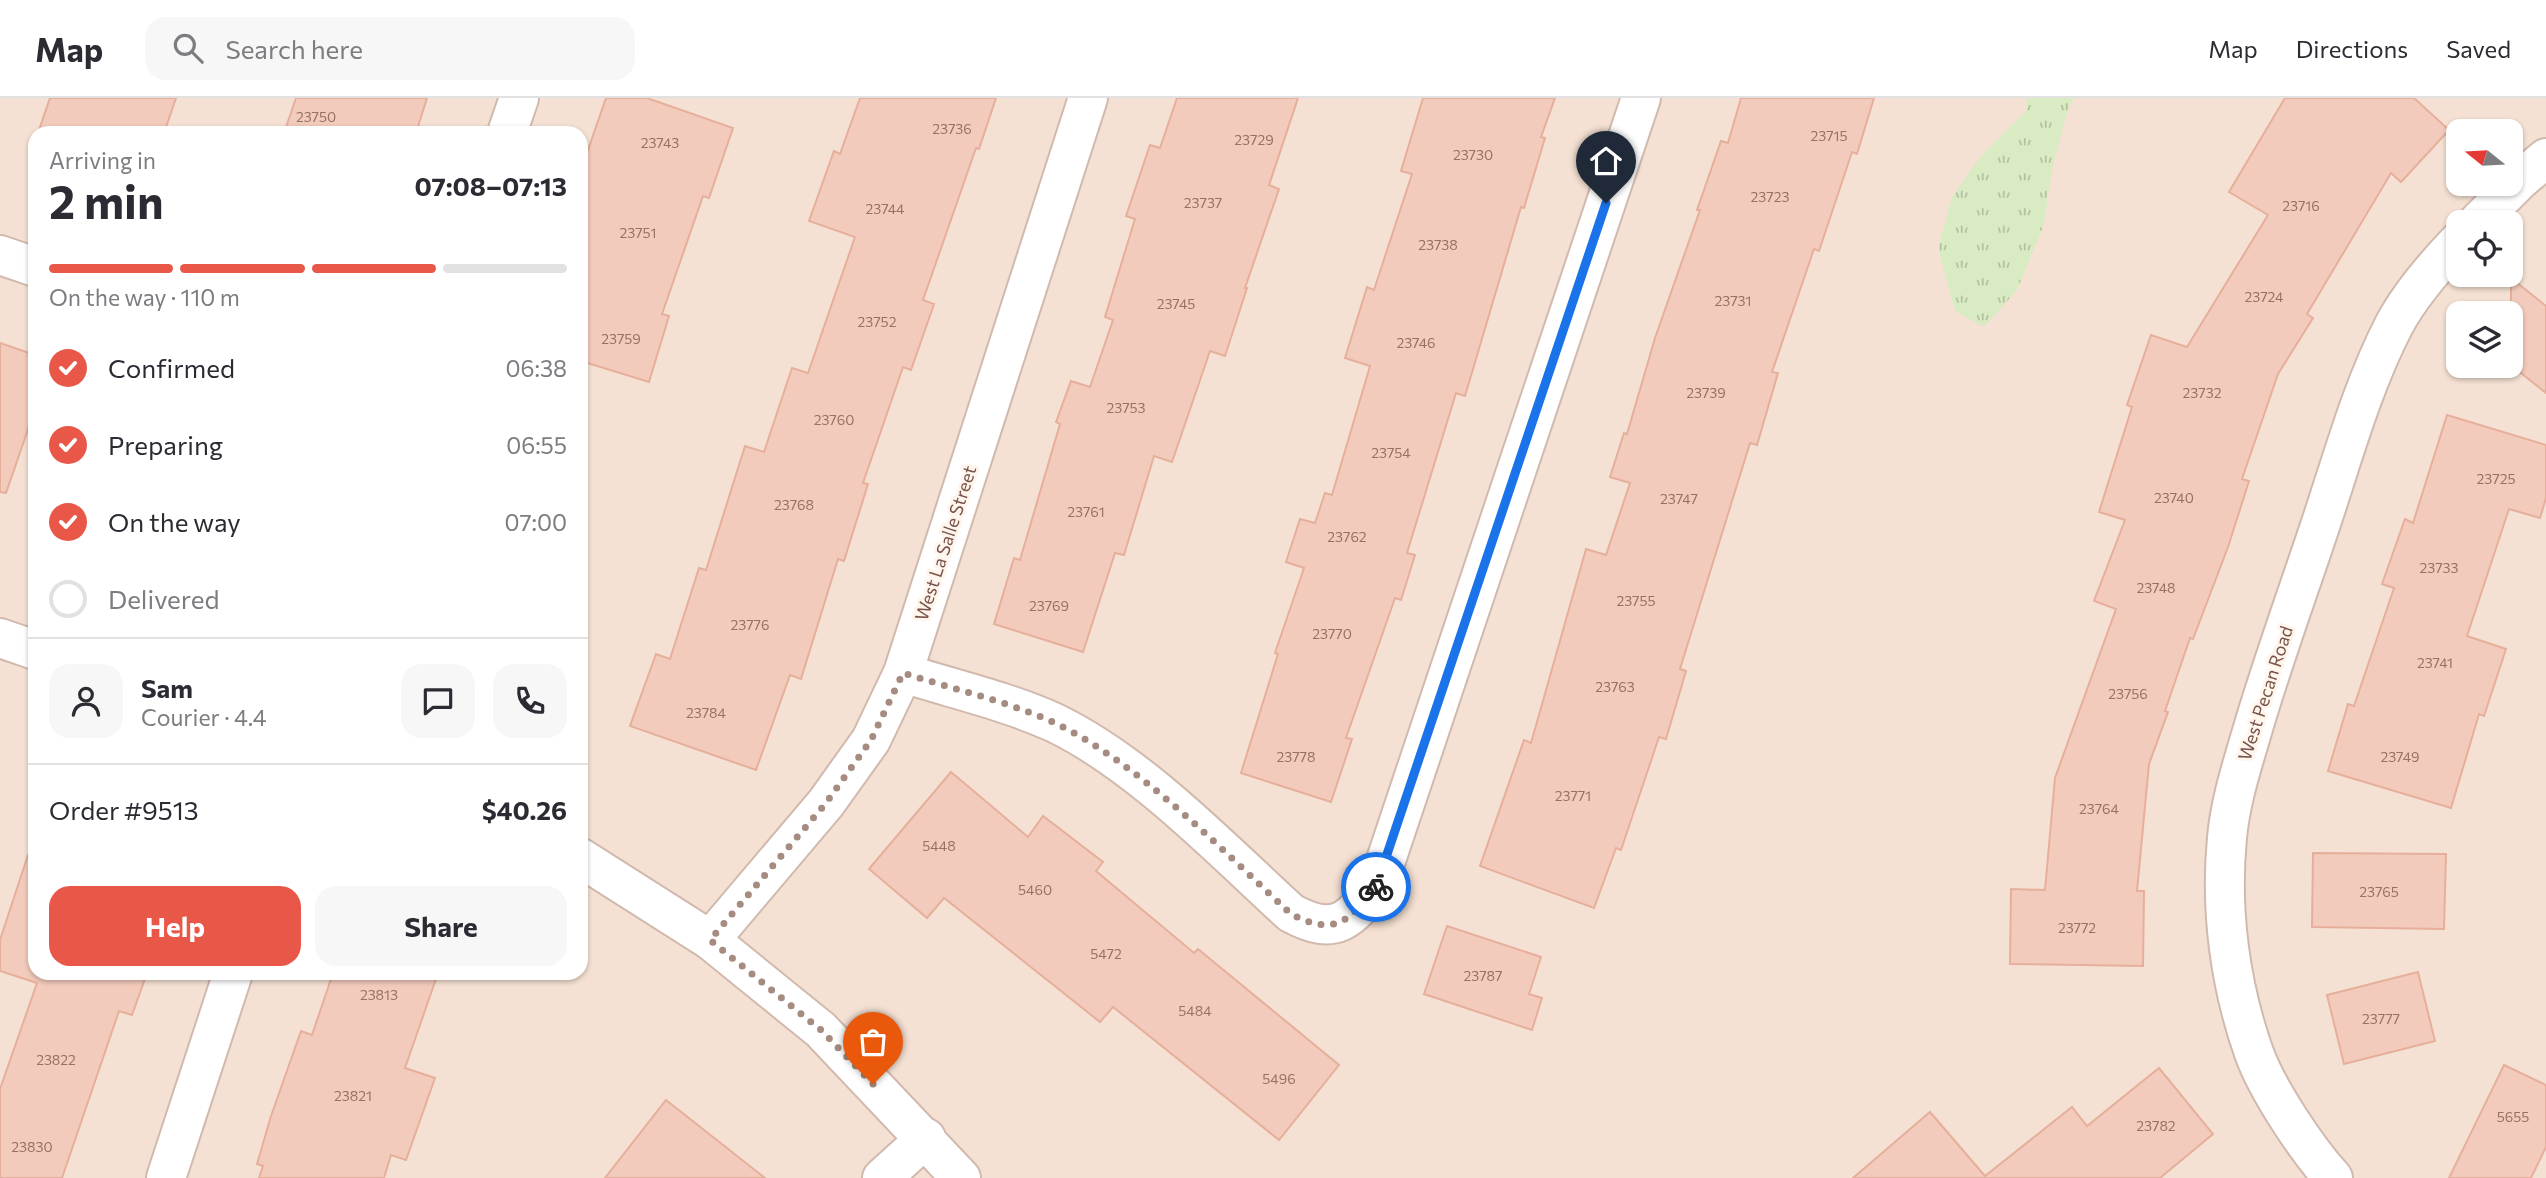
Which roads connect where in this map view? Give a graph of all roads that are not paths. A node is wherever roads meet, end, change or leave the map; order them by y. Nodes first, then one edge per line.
1 (519, 98) edge
2 (1088, 98) edge
3 (1642, 98) edge
4 (509, 126) edge
5 (2546, 158) edge
6 (2490, 210) edge
7 (0, 255) edge
8 (2446, 255) edge
9 (28, 265) edge
10 (0, 638) edge
11 (28, 648) edge
12 (903, 673) junction
13 (588, 862) edge
14 (710, 940) junction
15 (231, 980) edge
16 (926, 1138) junction
17 (2317, 1173) edge
18 (166, 1178) edge
19 (882, 1178) edge
20 (961, 1178) edge

1 - 4 street
2 - 12 street, West La Salle Street
3 - 12 street
5 - 6 street
7 - 9 street
8 - 17 street, West Pecan Road
10 - 11 street
12 - 14 street, West La Salle Street
13 - 14 street
14 - 16 street
15 - 18 street
16 - 19 street
16 - 20 street

